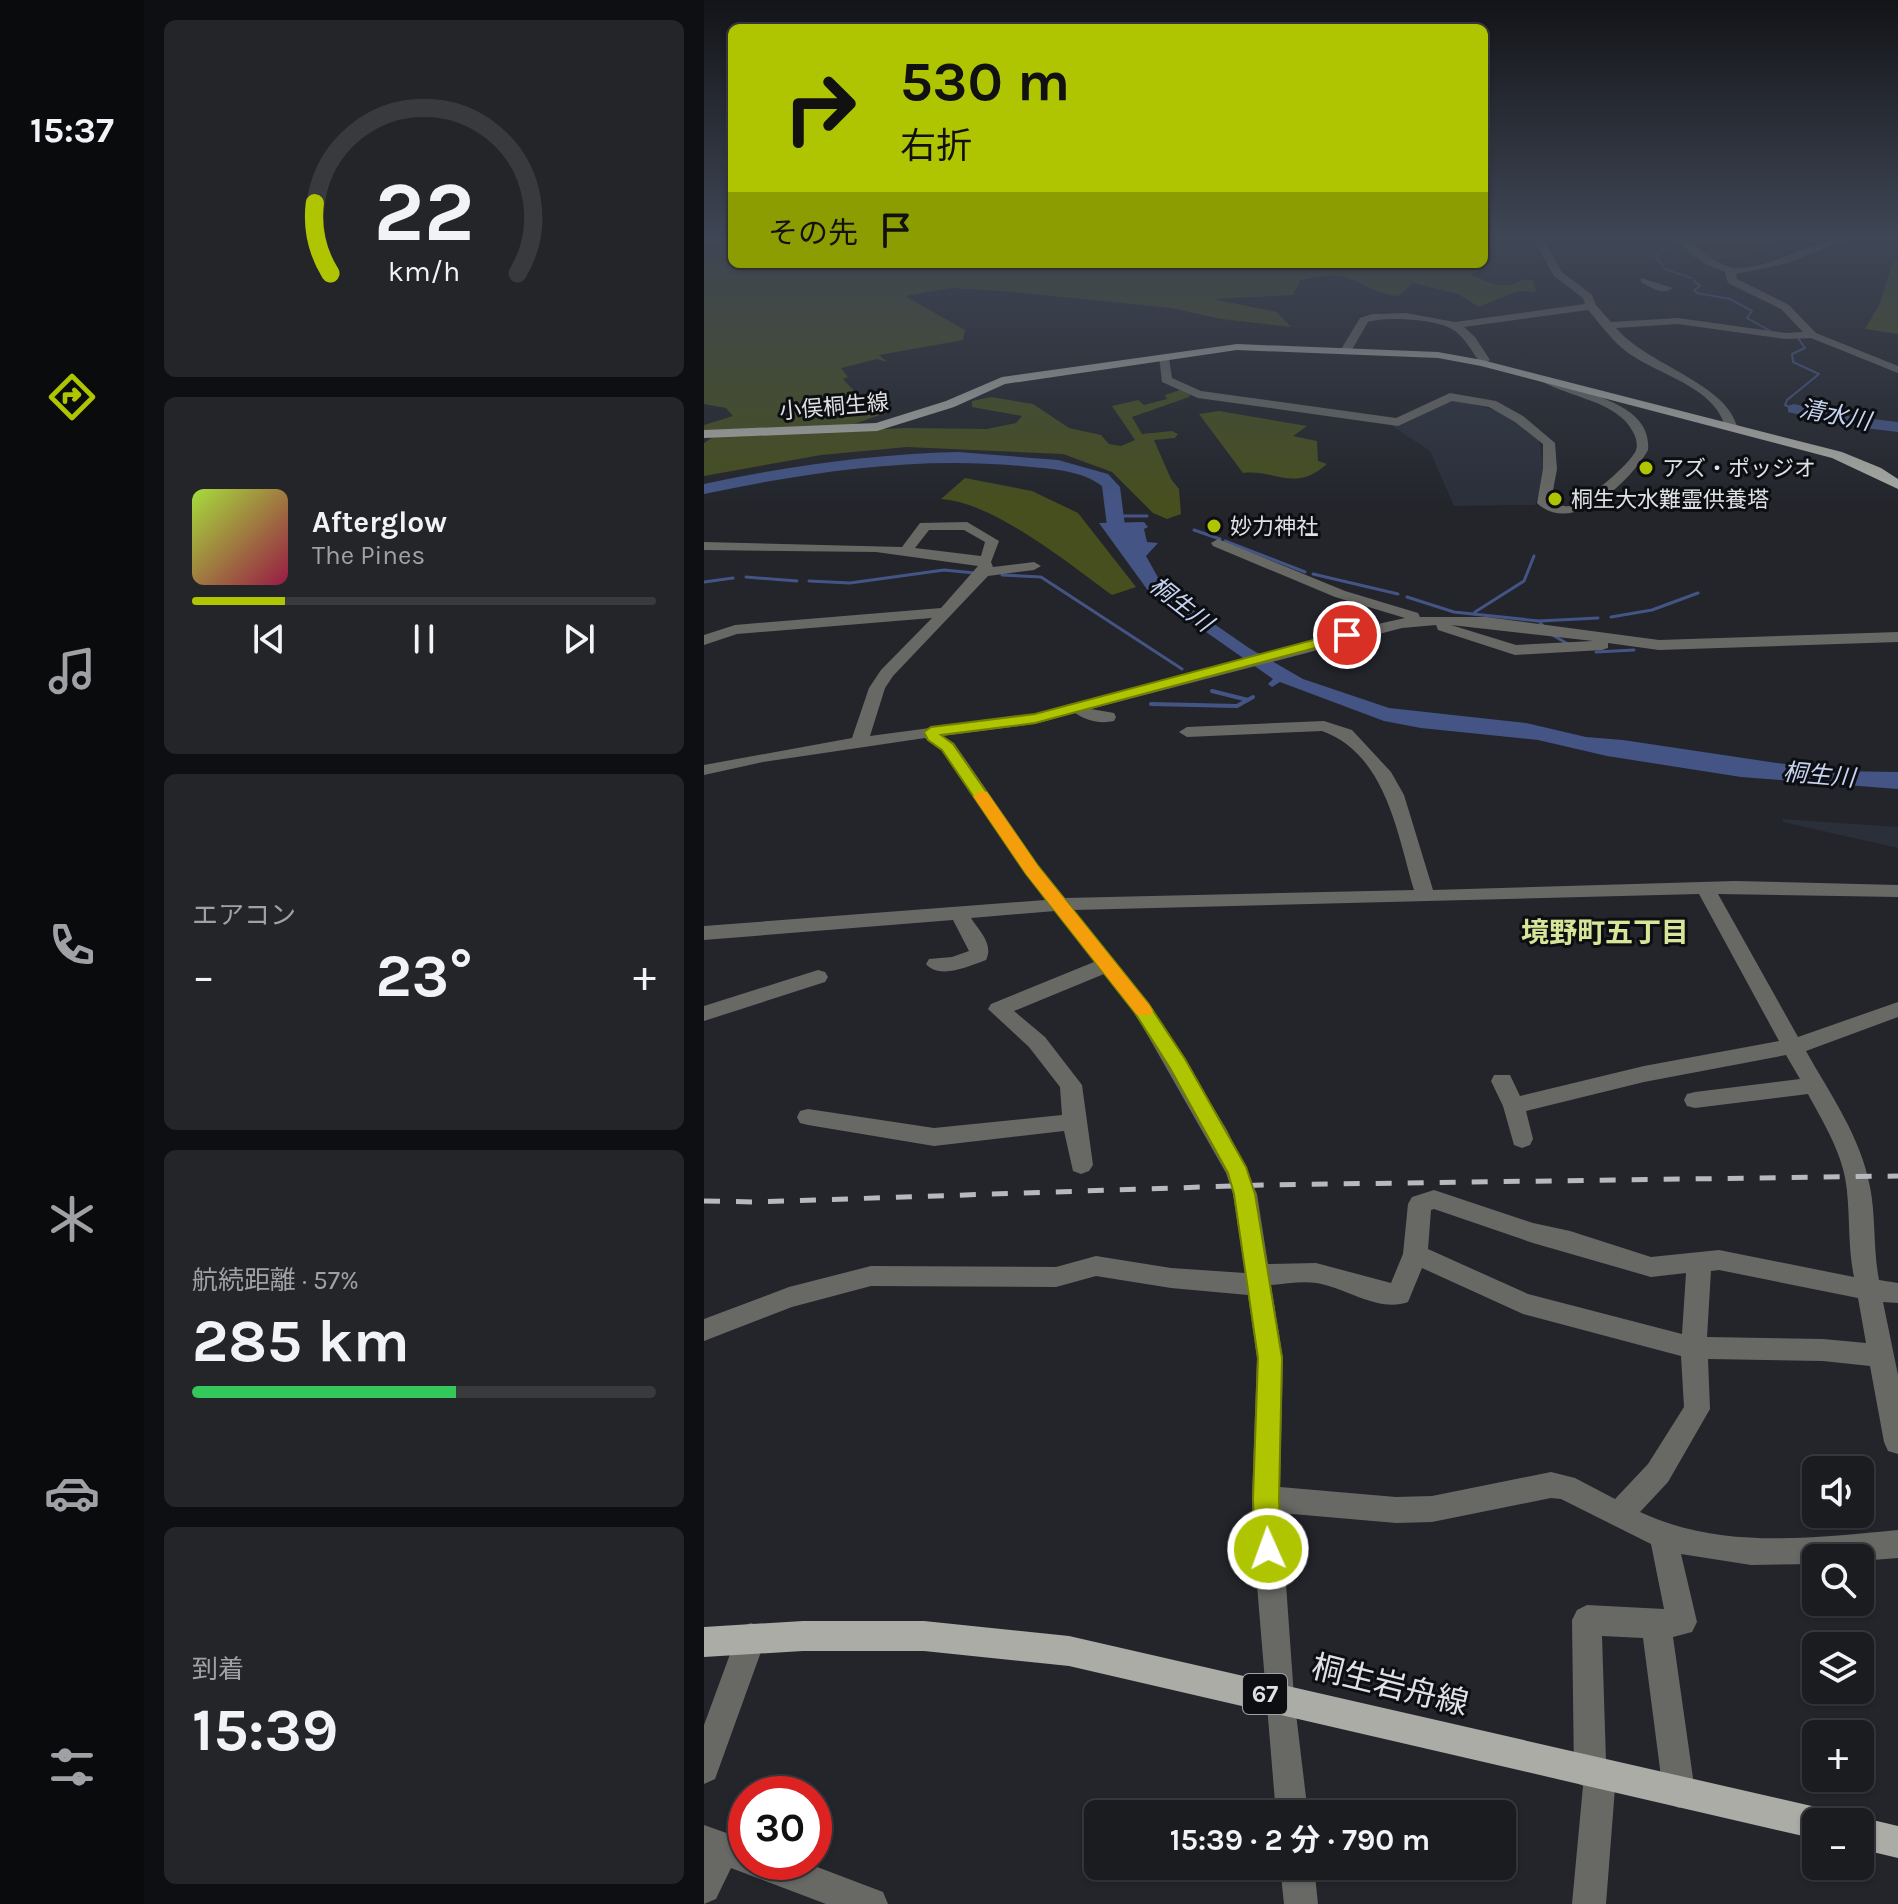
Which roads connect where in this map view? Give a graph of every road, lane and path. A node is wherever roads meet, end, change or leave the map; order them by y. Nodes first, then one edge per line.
1 (1359, 329) edge
2 (1459, 329) edge
3 (1613, 329) edge
4 (1735, 329) edge
5 (1806, 329) edge
6 (1812, 335) junction
7 (1346, 351) junction
8 (1898, 351) edge
9 (1163, 358) junction
10 (1876, 359) junction
11 (1482, 363) junction
12 (1898, 370) edge
13 (1545, 379) junction
14 (1731, 426) junction
15 (704, 434) edge
16 (1898, 485) edge
17 (1218, 543) dead end
18 (704, 546) edge
19 (906, 551) junction
20 (1034, 566) dead end
21 (984, 567) junction
22 (946, 612) junction
23 (1413, 616) dead end
24 (1443, 627) dead end
25 (1898, 637) edge
26 (1607, 639) junction
27 (704, 640) edge
28 (1078, 708) junction
29 (1108, 717) dead end
30 (931, 732) junction
31 (1187, 732) dead end
32 (859, 742) junction
33 (704, 770) edge
34 (1705, 888) junction
35 (1898, 891) edge
36 (1425, 896) junction
37 (1059, 905) junction
38 (960, 912) junction
39 (704, 933) edge
40 (936, 964) dead end
41 (1106, 965) junction
42 (818, 977) dead end
43 (1898, 1009) edge
44 (704, 1014) edge
45 (1793, 1047) junction
46 (1502, 1081) dead end
47 (1814, 1085) junction
48 (1695, 1100) dead end
49 (1514, 1106) junction
50 (808, 1117) dead end
51 (1074, 1122) junction
52 (1522, 1139) dead end
53 (1081, 1165) dead end
54 (1415, 1254) junction
55 (1699, 1261) junction
56 (1256, 1280) junction
57 (1868, 1290) junction
58 (1898, 1293) edge
59 (704, 1330) edge
60 (1694, 1348) junction
61 (1881, 1356) junction
62 (1898, 1442) edge
63 (1266, 1499) junction
64 (1620, 1513) junction
65 (1665, 1536) junction
66 (1898, 1544) edge
67 (1656, 1624) junction
68 (751, 1638) junction
69 (704, 1642) edge
70 (1279, 1697) junction
71 (704, 1768) edge
72 (1595, 1774) junction
73 (1679, 1792) junction
74 (1290, 1800) edge
75 (1802, 1820) edge
76 (1874, 1836) edge
77 (1898, 1842) edge
78 (724, 1849) edge
79 (807, 1880) edge
80 (1298, 1880) edge
81 (704, 1887) edge
82 (871, 1904) edge
83 (1301, 1904) edge
84 (1589, 1904) edge

1 - 7 street
2 - 11 street
3 - 14 street
4 - 6 street
5 - 6 street
6 - 10 street
7 - 9 main road, 小俣桐生線
7 - 11 main road, 小俣桐生線
8 - 10 street
9 - 13 street
9 - 15 main road, 小俣桐生線
10 - 12 street
11 - 13 main road, 小俣桐生線
13 - 14 main road, 小俣桐生線
14 - 16 main road, 小俣桐生線
17 - 23 street
18 - 19 street
19 - 21 street
19 - 21 street
20 - 21 street
21 - 22 street
22 - 27 street
22 - 32 street
24 - 26 street
25 - 26 street
26 - 28 street
28 - 29 street
28 - 30 street
30 - 32 street
30 - 37 street
31 - 36 street
32 - 33 street
34 - 35 street
34 - 36 street
34 - 45 street
36 - 37 street
37 - 38 street
37 - 41 street
38 - 39 street
38 - 40 street
41 - 51 street
41 - 56 street
42 - 44 street
43 - 45 street
45 - 47 street
45 - 49 street
46 - 49 street
47 - 48 street
47 - 57 street
49 - 52 street
50 - 51 street
51 - 53 street
54 - 55 street
54 - 56 street
54 - 60 street
55 - 57 street
55 - 60 street
56 - 59 street
56 - 63 street
57 - 58 street
57 - 61 street
60 - 61 street
60 - 64 street
61 - 62 street
63 - 64 street
63 - 70 street
64 - 65 street
65 - 66 street
65 - 67 street
67 - 72 street
67 - 73 street
68 - 69 main road, 桐生岩舟線 / 67
68 - 70 main road, 桐生岩舟線 / 67
68 - 71 street
70 - 72 main road, 桐生岩舟線 / 67
70 - 74 street
72 - 73 main road, 桐生岩舟線 / 67
72 - 84 street
73 - 75 main road, 桐生岩舟線 / 67
76 - 77 main road
78 - 81 street
79 - 82 street
80 - 83 street

